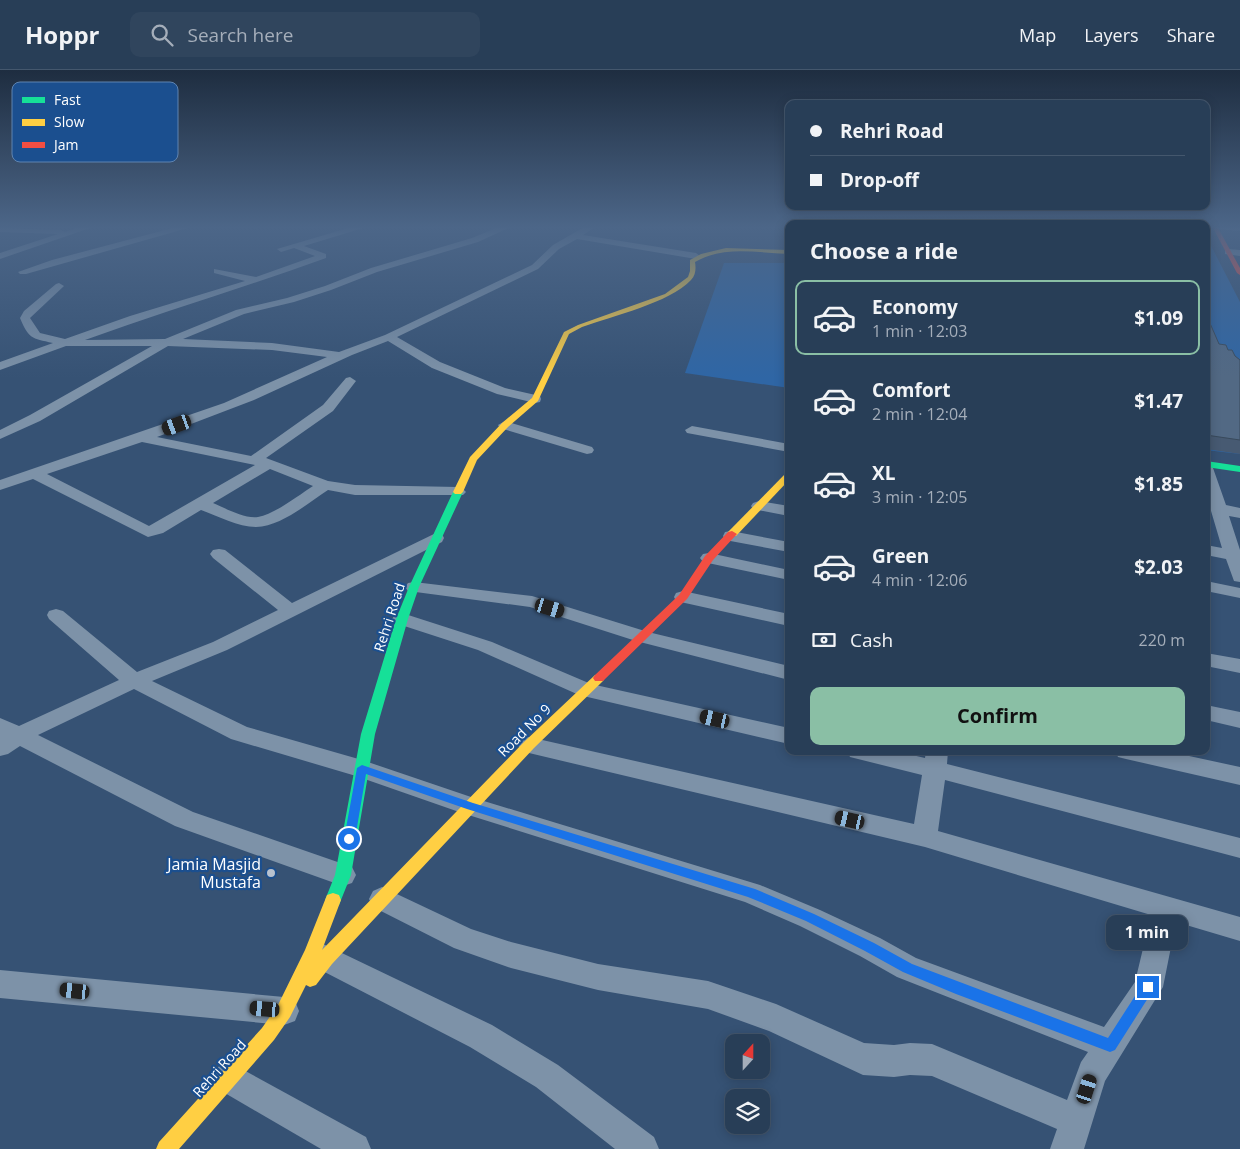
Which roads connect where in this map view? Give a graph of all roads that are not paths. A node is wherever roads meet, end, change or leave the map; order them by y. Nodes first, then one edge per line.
1 (241, 276) edge
2 (267, 276) edge
3 (358, 276) edge
4 (515, 276) edge
5 (691, 276) edge
6 (257, 280) junction
7 (59, 286) dead end
8 (188, 300) junction
9 (240, 312) junction
10 (389, 337) junction
11 (68, 343) junction
12 (165, 343) junction
13 (339, 356) junction
14 (0, 366) edge
15 (350, 381) dead end
16 (535, 399) junction
17 (505, 425) junction
18 (692, 430) dead end
19 (0, 435) edge
20 (142, 438) junction
21 (785, 447) edge
22 (587, 450) dead end
23 (261, 462) junction
24 (1210, 464) edge
25 (1240, 468) edge
26 (33, 474) junction
27 (785, 480) edge
28 (0, 484) edge
29 (325, 485) junction
30 (1210, 489) edge
31 (458, 492) junction
32 (201, 504) junction
33 (759, 506) junction
34 (785, 510) edge
35 (1240, 513) edge
36 (1216, 517) edge
37 (730, 536) junction
38 (436, 538) junction
39 (785, 546) edge
40 (1210, 551) edge
41 (218, 554) dead end
42 (1237, 555) edge
43 (709, 558) junction
44 (785, 574) edge
45 (1240, 577) edge
46 (414, 587) junction
47 (1210, 587) edge
48 (1240, 592) edge
49 (683, 597) junction
50 (292, 611) junction
51 (56, 615) dead end
52 (402, 619) junction
53 (785, 619) edge
54 (643, 637) junction
55 (1210, 660) edge
56 (1240, 666) edge
57 (785, 672) edge
58 (134, 681) junction
59 (586, 690) junction
60 (1210, 713) edge
61 (1240, 720) edge
62 (785, 735) edge
63 (6, 736) edge
64 (529, 745) junction
65 (893, 755) edge
66 (1144, 755) edge
67 (936, 760) edge
68 (362, 768) junction
69 (1240, 776) edge
70 (471, 806) junction
71 (925, 837) junction
72 (1240, 848) edge
73 (343, 875) junction
74 (382, 899) junction
75 (1166, 908) junction
76 (1240, 929) edge
77 (320, 955) junction
78 (0, 984) edge
79 (284, 1011) junction
80 (1110, 1045) junction
81 (229, 1078) junction
82 (1076, 1120) junction
83 (166, 1149) edge
84 (354, 1149) edge
85 (642, 1149) edge
86 (1067, 1149) edge

1 - 6 street
2 - 6 street
3 - 9 street
4 - 10 street
5 - 16 street, Rehri Road
6 - 8 street
7 - 11 street
8 - 9 street
8 - 11 street
9 - 12 street
10 - 13 street
10 - 16 street
11 - 12 street
11 - 14 street
12 - 13 street
12 - 19 street
13 - 20 street
15 - 23 street
16 - 17 street, Rehri Road
17 - 22 street
17 - 31 street, Rehri Road
18 - 21 street
20 - 23 street
20 - 26 street
23 - 29 street
23 - 32 street
24 - 25 street
26 - 28 street
26 - 32 street
27 - 33 street, Road No 9
29 - 31 street
29 - 32 street
30 - 36 street
31 - 38 street, Rehri Road
33 - 34 street
33 - 37 street, Road No 9
35 - 36 street
36 - 42 street
37 - 39 street
37 - 43 street, Road No 9
38 - 46 street, Rehri Road
38 - 50 street
40 - 42 street
41 - 50 street
42 - 45 street
43 - 44 street
43 - 49 street, Road No 9
46 - 52 street, Rehri Road
46 - 54 street
47 - 48 street
49 - 53 street
49 - 54 street, Road No 9
50 - 58 street
51 - 58 street
52 - 59 street
52 - 68 street, Rehri Road
54 - 57 street
54 - 59 street, Road No 9
55 - 56 street
58 - 63 street
58 - 68 street
59 - 62 street
59 - 64 street, Road No 9
60 - 61 street
63 - 73 street
64 - 70 street, Road No 9
64 - 71 street
65 - 67 street
66 - 69 street
67 - 71 street
67 - 72 street
68 - 70 street
68 - 73 street, Rehri Road
70 - 74 street, Road No 9
70 - 80 street
71 - 75 street
73 - 77 street, Rehri Road
74 - 77 street, Road No 9
74 - 82 street
75 - 76 street
75 - 80 street
77 - 79 street, Rehri Road
77 - 85 street
78 - 79 street
79 - 81 street, Rehri Road
80 - 82 street
81 - 83 street, Rehri Road
81 - 84 street
82 - 86 street

